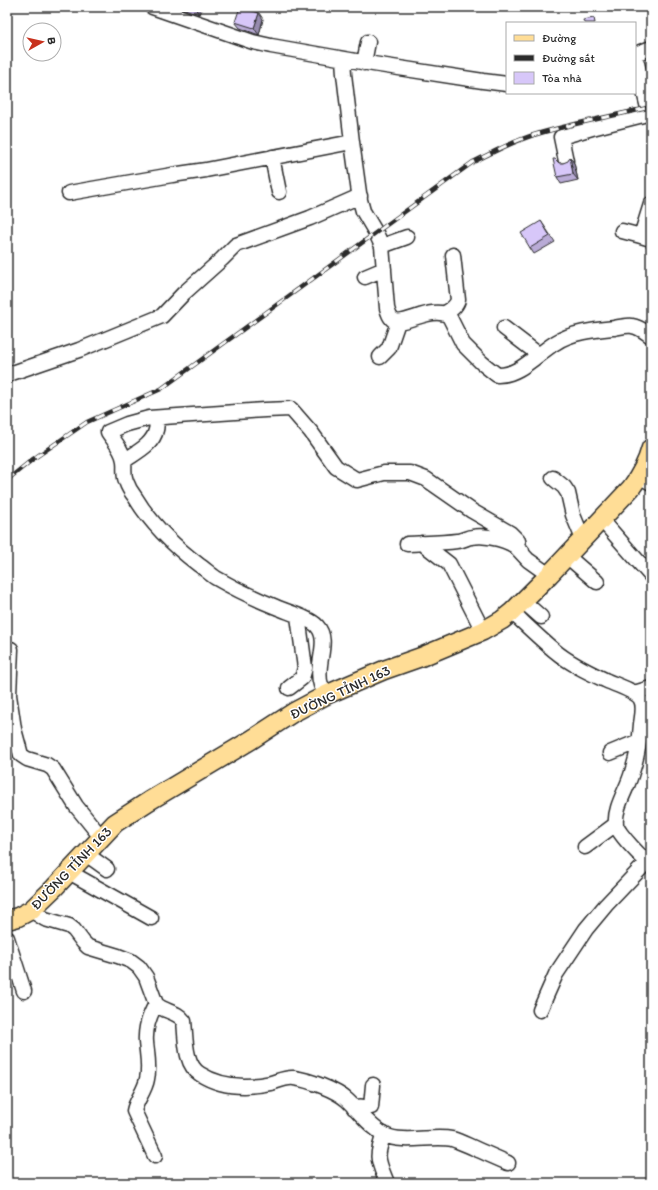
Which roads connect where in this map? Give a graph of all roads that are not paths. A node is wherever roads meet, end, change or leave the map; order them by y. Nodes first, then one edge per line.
1 (152, 7) edge
2 (368, 42) dead end
3 (651, 48) edge
4 (636, 55) edge
5 (343, 59) junction
6 (636, 59) edge
7 (364, 63) junction
8 (506, 84) edge
9 (651, 114) edge
10 (352, 142) junction
11 (272, 158) junction
12 (566, 161) edge
13 (278, 192) dead end
14 (69, 193) dead end
15 (360, 196) junction
16 (651, 204) edge
17 (622, 232) dead end
18 (407, 237) dead end
19 (646, 237) edge
20 (382, 246) junction
21 (453, 255) dead end
22 (384, 269) junction
23 (366, 277) dead end
24 (445, 313) junction
25 (398, 322) junction
26 (504, 328) dead end
27 (651, 336) edge
28 (538, 354) junction
29 (380, 357) dead end
30 (7, 376) edge
31 (155, 418) junction
32 (651, 448) edge
33 (124, 461) junction
34 (553, 478) dead end
35 (645, 480) edge
36 (601, 519) junction
37 (583, 539) junction
38 (422, 543) junction
39 (407, 544) dead end
40 (515, 546) junction
41 (568, 556) junction
42 (549, 575) junction
43 (651, 576) edge
44 (597, 582) dead end
45 (518, 607) junction
46 (298, 616) junction
47 (540, 617) dead end
48 (484, 631) junction
49 (12, 649) dead end
50 (289, 688) dead end
51 (651, 688) edge
52 (634, 693) junction
53 (328, 694) junction
54 (643, 736) edge
55 (610, 753) dead end
56 (616, 824) junction
57 (102, 837) junction
58 (585, 847) dead end
59 (86, 854) junction
60 (649, 863) edge
61 (107, 869) dead end
62 (69, 872) junction
63 (30, 910) junction
64 (150, 918) dead end
65 (7, 920) edge
66 (7, 938) edge
67 (24, 991) dead end
68 (156, 1004) junction
69 (540, 1010) dead end
70 (373, 1085) dead end
71 (354, 1108) junction
72 (384, 1134) junction
73 (155, 1156) dead end
74 (508, 1163) dead end
75 (387, 1183) edge

1 - 5 street
2 - 7 street
3 - 4 street
5 - 7 street
5 - 10 street
6 - 9 street
7 - 8 street
9 - 12 street
10 - 11 street
10 - 15 street
11 - 13 street
11 - 14 street
15 - 20 street
15 - 30 street
16 - 19 street
17 - 19 street
18 - 20 street
20 - 22 street
21 - 24 street
22 - 23 street
22 - 25 street
24 - 25 street
24 - 28 street
25 - 29 street
26 - 28 street
27 - 28 street
31 - 33 street
31 - 33 street
31 - 40 street
32 - 35 main road, ĐƯỜNG TỈNH 163
33 - 46 street
34 - 37 street
35 - 36 main road, ĐƯỜNG TỈNH 163
36 - 37 main road, ĐƯỜNG TỈNH 163
36 - 43 street
37 - 41 main road, ĐƯỜNG TỈNH 163
38 - 39 street
38 - 40 street
38 - 48 street
40 - 42 street
41 - 42 main road, ĐƯỜNG TỈNH 163
41 - 44 street
42 - 45 main road, ĐƯỜNG TỈNH 163
45 - 47 street
45 - 48 main road, ĐƯỜNG TỈNH 163
45 - 52 street
46 - 50 street
46 - 53 street
48 - 53 main road, ĐƯỜNG TỈNH 163
49 - 57 street
51 - 52 street
52 - 54 street
53 - 57 main road, ĐƯỜNG TỈNH 163
54 - 55 street
54 - 56 street
56 - 58 street
56 - 60 street
57 - 59 main road, ĐƯỜNG TỈNH 163
59 - 61 street
59 - 62 main road, ĐƯỜNG TỈNH 163
60 - 69 street
62 - 63 main road, ĐƯỜNG TỈNH 163
62 - 64 street
63 - 65 main road, ĐƯỜNG TỈNH 163
63 - 68 street
66 - 67 street
68 - 71 street
68 - 73 street
70 - 71 street
71 - 72 street
72 - 74 street
72 - 75 street

